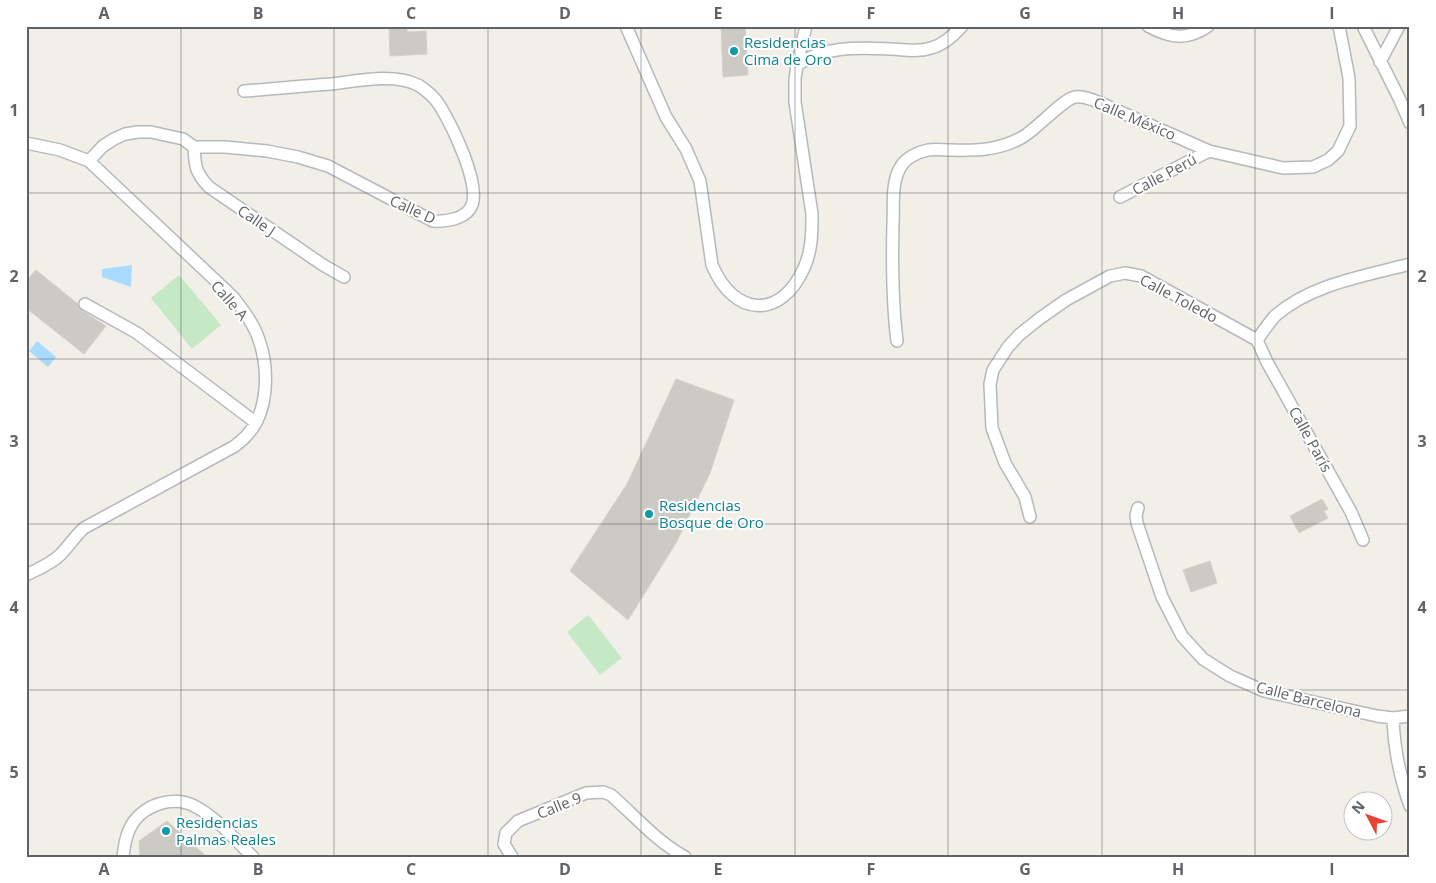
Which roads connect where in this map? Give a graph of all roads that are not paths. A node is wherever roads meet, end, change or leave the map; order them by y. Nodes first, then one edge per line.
1 (626, 26) edge
2 (806, 26) edge
3 (962, 26) edge
4 (1148, 26) edge
5 (1208, 26) edge
6 (1339, 26) edge
7 (1363, 26) edge
8 (1399, 26) edge
9 (1380, 62) junction
10 (797, 65) junction
11 (244, 91) dead end
12 (1410, 123) edge
13 (26, 143) edge
14 (194, 147) junction
15 (1209, 150) junction
16 (89, 161) junction
17 (1120, 197) dead end
18 (1410, 264) edge
19 (344, 277) dead end
20 (85, 304) dead end
21 (1256, 340) junction
22 (897, 341) dead end
23 (255, 422) junction
24 (1138, 508) dead end
25 (1030, 517) dead end
26 (1363, 540) dead end
27 (26, 574) edge
28 (1410, 716) edge
29 (1393, 718) junction
30 (1410, 806) edge
31 (123, 857) edge
32 (253, 857) edge
33 (512, 857) edge
34 (685, 857) edge

1 - 10 street
2 - 10 street
3 - 10 street
4 - 5 street
6 - 15 street, Calle México
7 - 9 street
8 - 9 street
9 - 12 street
11 - 14 street, Calle D
13 - 16 street, Calle A
14 - 16 street, Calle D
14 - 19 street, Calle J
15 - 17 street, Calle Perú
15 - 22 street, Calle México
16 - 23 street, Calle A
18 - 21 street
20 - 23 street
21 - 25 street, Calle Toledo
21 - 26 street, Calle París
23 - 27 street, Calle A
24 - 29 street, Calle Barcelona
28 - 29 street, Calle Barcelona
29 - 30 street
31 - 32 street
33 - 34 street, Calle 9

